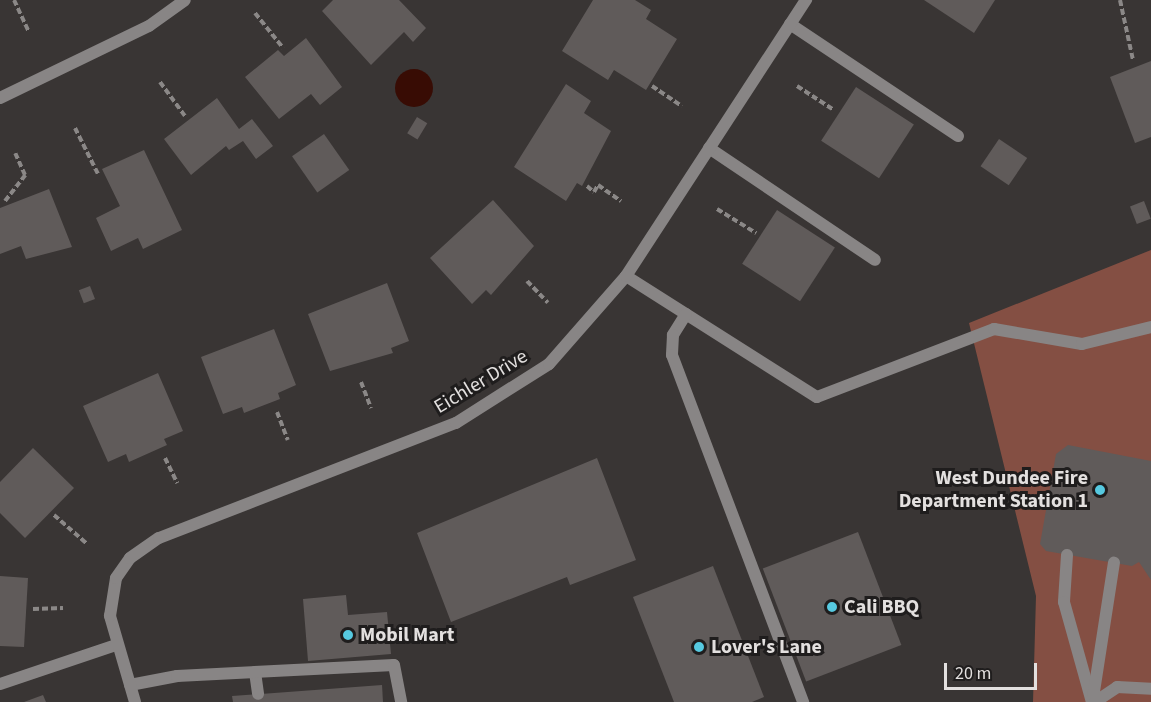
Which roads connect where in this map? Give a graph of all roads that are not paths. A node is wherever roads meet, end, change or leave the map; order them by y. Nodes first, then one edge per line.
1 (185, 0) edge
2 (806, 0) edge
3 (790, 24) junction
4 (0, 98) edge
5 (958, 136) dead end
6 (709, 148) junction
7 (875, 260) dead end
8 (626, 276) junction
9 (686, 314) junction
10 (1151, 327) edge
11 (1067, 555) dead end
12 (1114, 563) dead end
13 (116, 645) junction
14 (255, 672) junction
15 (0, 684) edge
16 (130, 685) junction
17 (1151, 689) edge
18 (258, 694) dead end
19 (135, 702) edge
20 (401, 702) edge
21 (803, 702) edge
22 (1093, 702) edge

1 - 4 street
2 - 3 street, Eichler Drive
3 - 5 street
3 - 6 street, Eichler Drive
6 - 7 street
6 - 8 street, Eichler Drive
8 - 9 street
8 - 13 street, Eichler Drive
9 - 10 street
9 - 21 street
11 - 22 street
12 - 22 street
13 - 15 street
13 - 16 street, Eichler Drive
14 - 16 street
14 - 18 street
14 - 20 street
16 - 19 street, Eichler Drive
17 - 22 street

